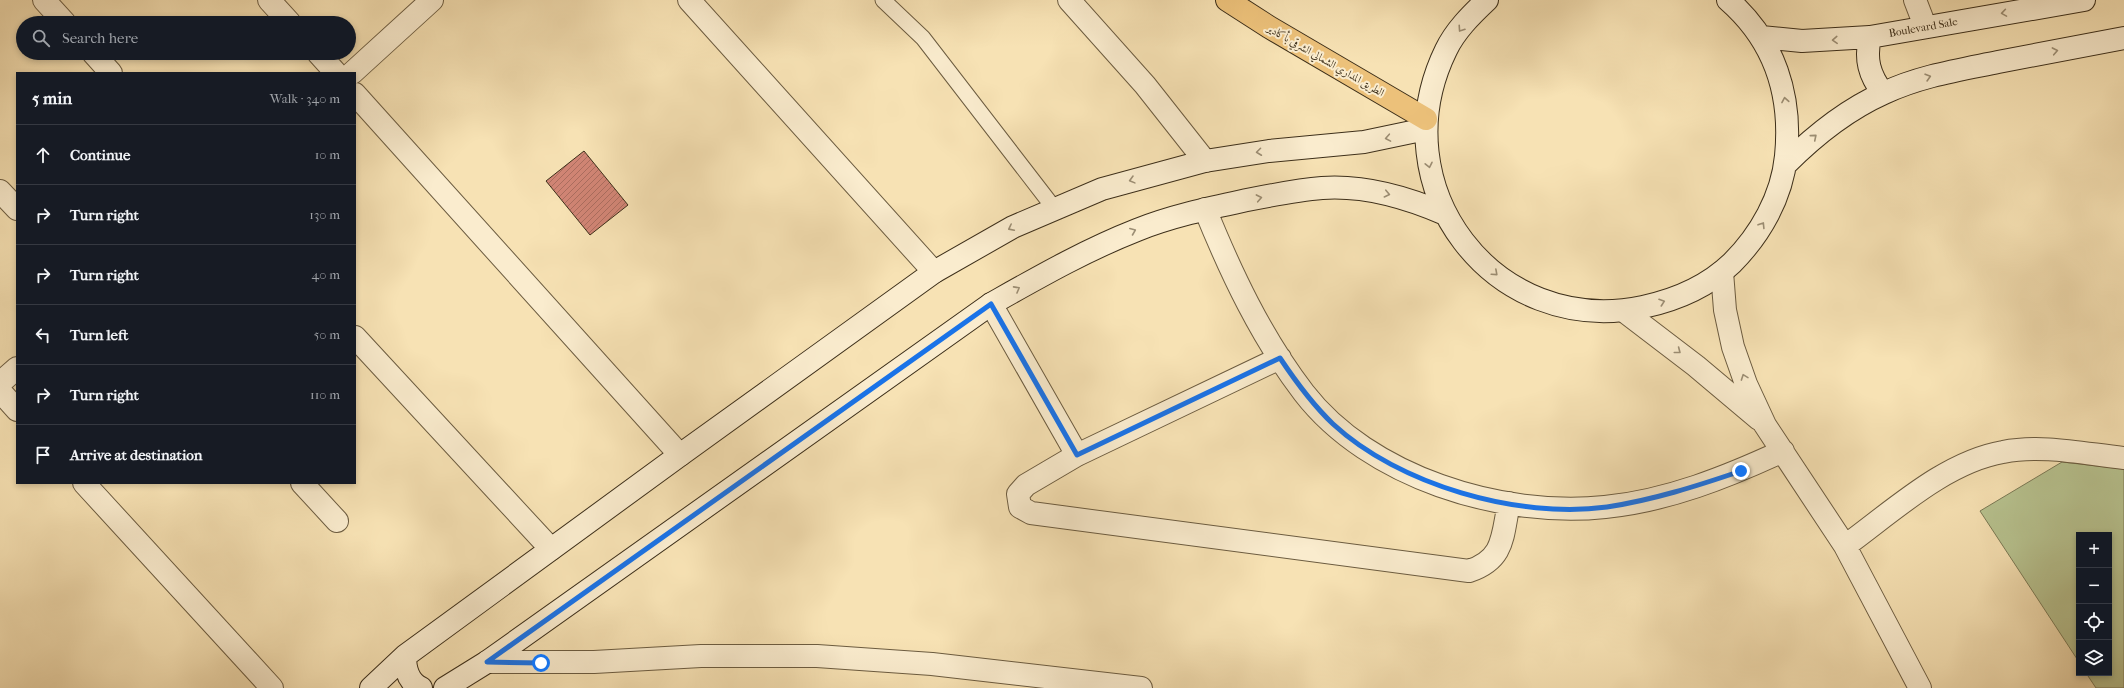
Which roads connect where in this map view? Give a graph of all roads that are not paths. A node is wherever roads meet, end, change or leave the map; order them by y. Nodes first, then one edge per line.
1 (44, 0) edge
2 (269, 0) edge
3 (432, 0) edge
4 (689, 0) edge
5 (883, 0) edge
6 (1068, 0) edge
7 (1227, 0) edge
8 (1487, 0) edge
9 (1728, 0) edge
10 (1915, 0) edge
11 (2084, 0) edge
12 (59, 16) edge
13 (284, 16) edge
14 (1925, 26) junction
15 (1760, 37) junction
16 (1870, 37) junction
17 (2124, 38) edge
18 (99, 60) edge
19 (324, 60) edge
20 (110, 72) edge
21 (335, 72) edge
22 (353, 72) edge
23 (1883, 93) junction
24 (356, 95) edge
25 (1426, 124) junction
26 (1205, 161) junction
27 (1786, 164) junction
28 (0, 191) edge
29 (16, 208) edge
30 (1054, 208) junction
31 (1205, 209) junction
32 (1445, 214) junction
33 (934, 272) junction
34 (1722, 272) junction
35 (991, 304) junction
36 (1624, 311) junction
37 (356, 338) edge
38 (1280, 358) junction
39 (16, 369) edge
40 (0, 383) edge
41 (0, 391) edge
42 (16, 409) edge
43 (1765, 425) junction
44 (1783, 451) junction
45 (680, 455) junction
46 (1077, 455) junction
47 (2124, 458) edge
48 (85, 484) edge
49 (303, 484) edge
50 (1509, 503) junction
51 (337, 521) dead end
52 (1845, 546) junction
53 (551, 549) junction
54 (405, 656) junction
55 (487, 662) junction
56 (272, 688) edge
57 (371, 688) edge
58 (421, 688) edge
59 (446, 688) edge
60 (1141, 688) edge
61 (1920, 688) edge

1 - 12 street
2 - 13 street
3 - 22 street
4 - 33 street
5 - 30 lane
6 - 26 street
7 - 25 highway, الطريق المداري الشمالي الشرقي بأكادير
8 -> 25 street
9 - 15 street
10 - 14 street
11 -> 14 street, Boulevard Sale
14 - 16 street, Boulevard Sale
16 -> 15 street, Boulevard Sale
27 -> 15 street
16 - 23 street
23 -> 17 street
18 - 20 street
19 - 21 street
27 -> 23 street
24 - 45 street
25 -> 26 street
25 -> 32 street
26 -> 30 street
34 -> 27 street
28 - 29 street
30 -> 33 street
31 -> 32 street
35 -> 31 street
31 - 38 street
32 -> 36 street
33 - 45 street
36 -> 34 street
43 -> 34 street
35 - 46 street
35 - 55 street
36 -> 43 street
37 - 53 street
38 - 46 street
38 - 50 street
39 - 40 street
41 - 42 street
43 - 44 street
44 - 50 street
44 - 52 street
45 - 53 street
46 - 50 street
47 - 52 street
48 - 56 street
49 - 51 street
52 - 61 street
53 - 54 street
54 - 57 street
54 - 58 street
55 - 59 street
55 - 60 street

